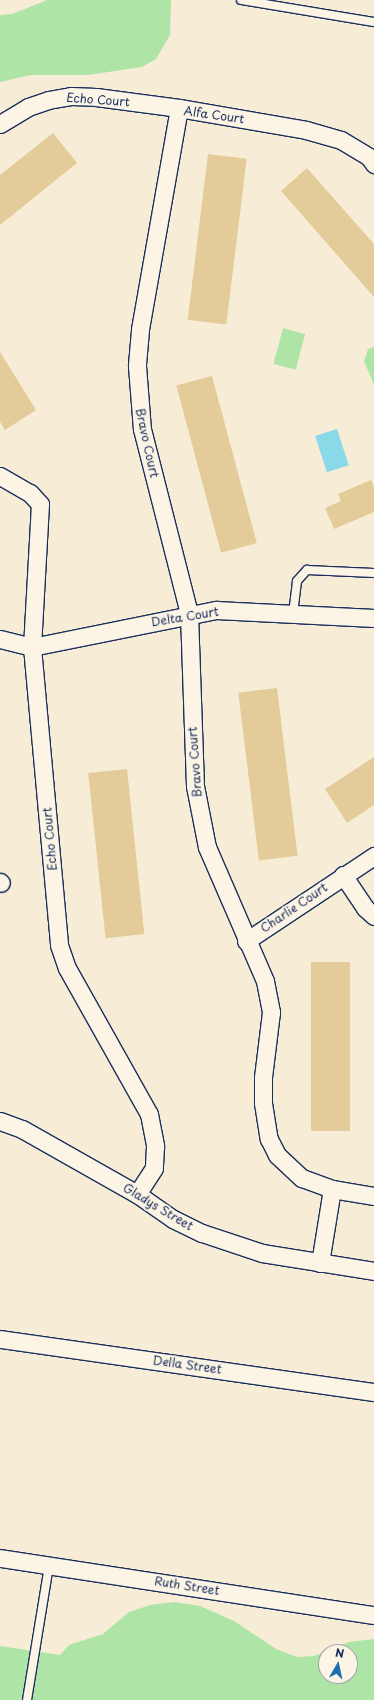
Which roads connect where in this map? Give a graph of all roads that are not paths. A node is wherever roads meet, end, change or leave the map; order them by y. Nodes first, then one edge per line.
1 (241, 0) edge
2 (374, 22) edge
3 (179, 108) junction
4 (0, 124) edge
5 (374, 164) edge
6 (155, 244) joint
7 (0, 476) edge
8 (374, 573) edge
9 (189, 614) junction
10 (293, 614) junction
11 (374, 618) edge
12 (0, 639) edge
13 (32, 647) junction
14 (374, 856) edge
15 (342, 876) junction
16 (374, 916) edge
17 (246, 941) junction
18 (0, 1121) edge
19 (332, 1189) junction
20 (137, 1194) junction
21 (374, 1196) edge
22 (320, 1263) junction
23 (374, 1271) edge
24 (0, 1339) edge
25 (374, 1392) edge
26 (0, 1558) edge
27 (49, 1565) junction
28 (374, 1615) edge
29 (27, 1700) edge

1 - 2 lane
3 - 4 street, Echo Court
3 - 5 street, Alfa Court
3 - 6 street, Alfa Court
6 - 9 street, Bravo Court
7 - 13 street, Echo Court
8 - 10 lane
9 - 10 street, Delta Court
9 - 13 street, Delta Court
9 - 17 street, Bravo Court
10 - 11 street, Delta Court
12 - 13 street, Delta Court
13 - 20 street, Echo Court
14 - 15 street, Charlie Court
15 - 16 street
15 - 17 street, Charlie Court
17 - 19 street, Bravo Court
18 - 20 street, Gladys Street
19 - 21 street
19 - 22 street
20 - 22 street, Gladys Street
22 - 23 street, Gladys Street
24 - 25 street, Della Street
26 - 27 street, Ruth Street
27 - 28 street, Ruth Street
27 - 29 lane

